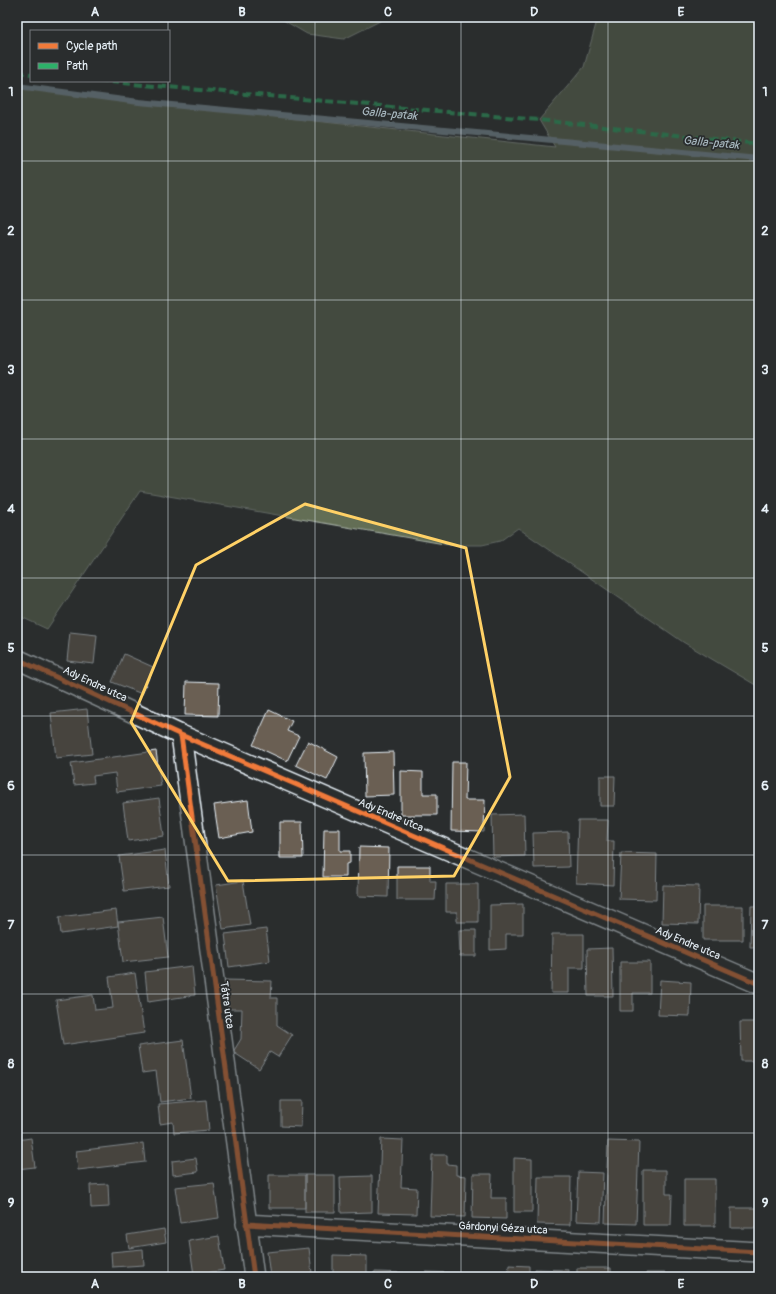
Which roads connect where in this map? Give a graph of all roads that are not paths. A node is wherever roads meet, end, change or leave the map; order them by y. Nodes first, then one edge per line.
1 (17, 659) edge
2 (181, 735) junction
3 (759, 984) edge
4 (246, 1224) junction
5 (759, 1252) edge
6 (254, 1277) edge

1 - 2 street, Ady Endre utca
2 - 3 street, Ady Endre utca
2 - 4 street, Tátra utca
4 - 5 street, Gárdonyi Géza utca
4 - 6 street, Tátra utca

